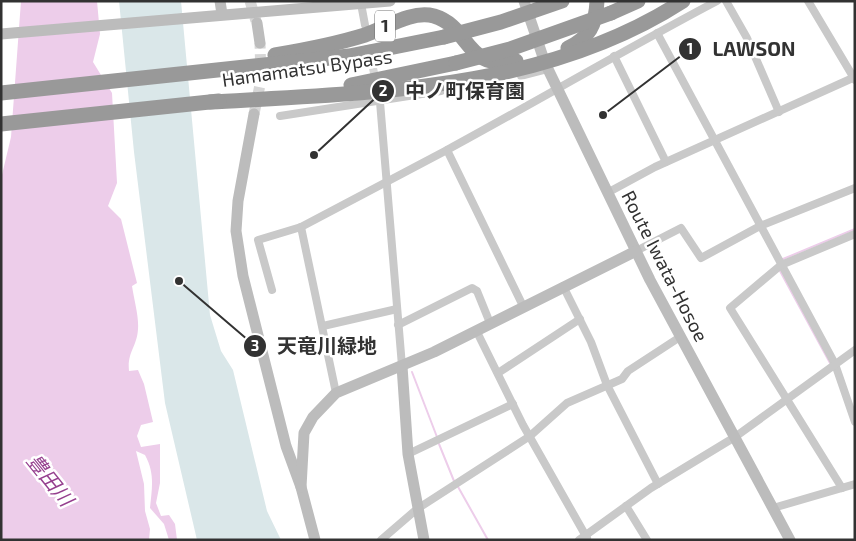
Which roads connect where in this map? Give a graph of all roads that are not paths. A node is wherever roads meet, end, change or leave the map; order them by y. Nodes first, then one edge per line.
1 (220, 1) edge
2 (390, 1) edge
3 (524, 1) edge
4 (562, 1) edge
5 (597, 1) edge
6 (638, 1) edge
7 (683, 1) edge
8 (717, 1) edge
9 (726, 1) edge
10 (808, 1) edge
11 (350, 3) edge
12 (362, 9) dead end
13 (222, 14) junction
14 (257, 24) tunnel mouth
15 (365, 25) tunnel mouth
16 (656, 33) junction
17 (1, 34) edge
18 (260, 43) tunnel mouth
19 (614, 56) junction
20 (545, 63) junction
21 (213, 70) junction
22 (854, 78) edge
23 (558, 90) junction
24 (1, 93) edge
25 (210, 102) junction
26 (380, 102) junction
27 (779, 112) junction
28 (254, 114) tunnel mouth
29 (280, 116) dead end
30 (1, 124) edge
31 (714, 141) junction
32 (447, 150) junction
33 (666, 162) junction
34 (387, 181) junction
35 (855, 188) edge
36 (608, 193) junction
37 (760, 226) junction
38 (301, 227) junction
39 (855, 234) edge
40 (636, 251) junction
41 (781, 265) junction
42 (563, 286) junction
43 (272, 290) dead end
44 (523, 306) junction
45 (397, 309) junction
46 (580, 319) junction
47 (490, 323) junction
48 (398, 325) junction
49 (323, 326) junction
50 (476, 330) junction
51 (680, 337) junction
52 (855, 350) edge
53 (835, 364) junction
54 (402, 366) junction
55 (498, 373) junction
56 (607, 385) junction
57 (336, 394) junction
58 (786, 399) junction
59 (513, 404) junction
60 (855, 422) edge
61 (530, 436) junction
62 (735, 437) junction
63 (408, 454) junction
64 (658, 484) junction
65 (855, 484) edge
66 (301, 487) junction
67 (842, 488) junction
68 (626, 506) junction
69 (774, 508) junction
70 (417, 509) junction
71 (584, 538) edge
72 (315, 540) edge
73 (381, 540) edge
74 (424, 540) edge
75 (647, 540) edge
76 (790, 540) edge

1 - 13 main road
2 - 11 main road
3 - 20 main road, Route Iwata-Hosoe
4 - 21 highway, Hamamatsu Bypass / 1, bridge
5 - 20 highway, 1
6 - 25 highway, Hamamatsu Bypass / 1, bridge
7 - 20 highway, 1
8 - 16 street
9 - 27 street
10 - 22 street
11 - 13 main road
12 - 15 street
13 - 17 main road
14 - 18 main road
16 - 19 street
16 - 31 street
19 - 23 street
19 - 33 street
20 - 21 highway, 1
20 - 23 main road, Route Iwata-Hosoe
20 - 25 highway, 1
20 - 26 street
21 - 24 highway, Hamamatsu Bypass / 1
22 - 27 street
23 - 32 street
23 - 36 main road, Route Iwata-Hosoe
25 - 30 highway, Hamamatsu Bypass / 1
26 - 29 street
26 - 34 street
27 - 31 street
28 - 66 main road
31 - 33 street
31 - 37 street
32 - 34 street
32 - 44 street
33 - 36 street
34 - 38 street
34 - 45 street
35 - 37 street
36 - 40 main road, Route Iwata-Hosoe
37 - 40 street
37 - 41 street
38 - 43 street
38 - 49 street
39 - 41 street
40 - 42 main road
40 - 51 main road, Route Iwata-Hosoe
41 - 53 street
41 - 58 street
42 - 44 main road
42 - 46 street
44 - 47 main road
45 - 48 street
45 - 49 street
46 - 55 street
46 - 56 street
47 - 48 street
47 - 50 main road
48 - 54 street
49 - 57 street
50 - 54 main road
50 - 55 street
51 - 56 street
51 - 62 main road, Route Iwata-Hosoe
52 - 53 street
53 - 58 street
53 - 60 street
54 - 57 main road
54 - 63 main road
55 - 59 street
56 - 61 street
56 - 64 street
57 - 66 main road
58 - 62 street
58 - 67 street
59 - 61 street
59 - 63 street
61 - 70 street
61 - 71 street
62 - 64 street
62 - 69 main road, Route Iwata-Hosoe
63 - 70 main road
64 - 68 street
65 - 67 street
66 - 72 main road
67 - 69 street
68 - 71 street
68 - 75 street
69 - 76 main road, Route Iwata-Hosoe
70 - 73 street
70 - 74 main road

